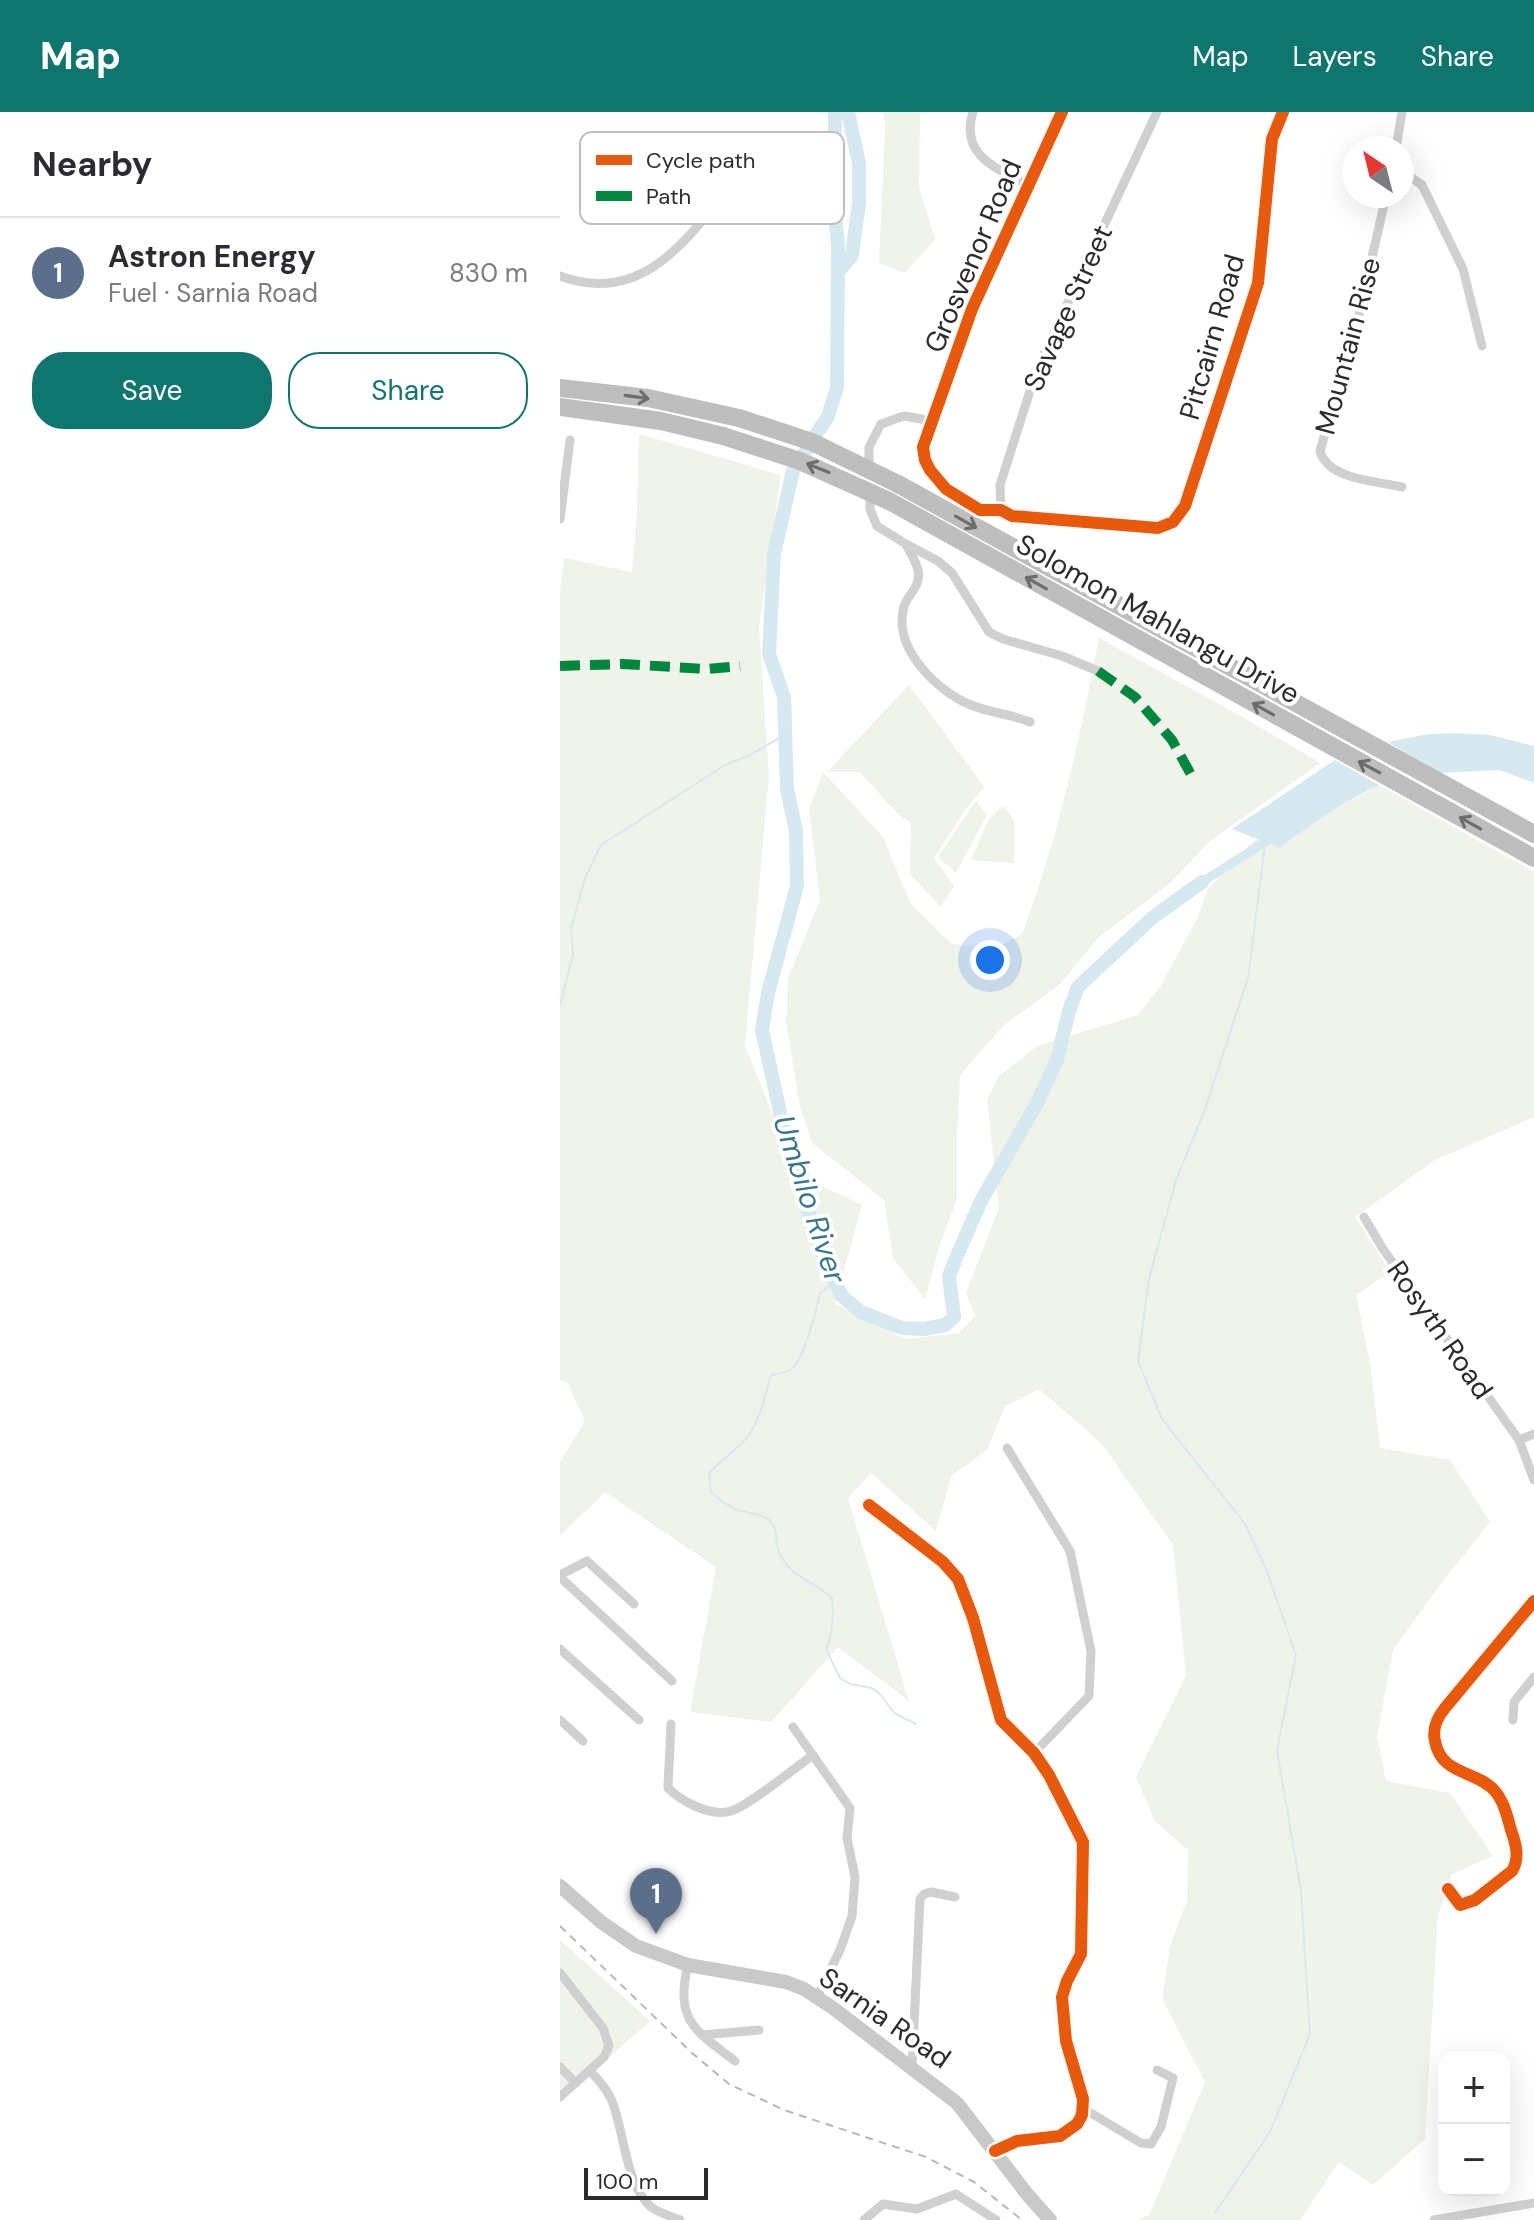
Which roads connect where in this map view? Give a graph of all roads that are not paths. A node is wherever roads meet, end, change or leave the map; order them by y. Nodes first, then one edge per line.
1 (973, 112) edge
2 (1062, 112) edge
3 (1157, 112) edge
4 (1283, 112) edge
5 (1402, 112) edge
6 (1398, 136) edge
7 (1414, 179) edge
8 (1029, 185) junction
9 (1383, 208) edge
10 (698, 224) edge
11 (560, 276) edge
12 (1482, 346) dead end
13 (560, 388) edge
14 (560, 407) edge
15 (933, 421) junction
16 (570, 440) dead end
17 (1402, 487) dead end
18 (1001, 510) junction
19 (560, 519) edge
20 (1173, 522) joint
21 (906, 544) junction
22 (1098, 671) dead end
23 (1030, 722) dead end
24 (1534, 834) edge
25 (1534, 858) edge
26 (1364, 1217) dead end
27 (1534, 1434) edge
28 (1519, 1440) junction
29 (1007, 1448) dead end
30 (1534, 1480) edge
31 (869, 1505) dead end
32 (560, 1576) edge
33 (1534, 1601) edge
34 (634, 1604) dead end
35 (560, 1649) edge
36 (1534, 1677) edge
37 (672, 1681) dead end
38 (560, 1720) edge
39 (639, 1720) dead end
40 (1513, 1720) dead end
41 (671, 1724) dead end
42 (793, 1727) dead end
43 (583, 1741) dead end
44 (1034, 1753) junction
45 (813, 1755) junction
46 (560, 1886) edge
47 (1448, 1889) dead end
48 (955, 1897) dead end
49 (688, 1965) junction
50 (560, 1973) edge
51 (817, 1997) junction
52 (759, 2030) dead end
53 (702, 2035) junction
54 (735, 2061) dead end
55 (560, 2067) edge
56 (912, 2067) junction
57 (1157, 2070) dead end
58 (590, 2071) junction
59 (576, 2083) junction
60 (560, 2097) edge
61 (1084, 2109) junction
62 (995, 2151) junction
63 (1534, 2203) edge
64 (680, 2220) edge
65 (864, 2220) edge
66 (996, 2220) edge
67 (1050, 2220) edge
68 (1434, 2220) edge

1 - 8 street
2 - 8 street, Grosvenor Road
3 - 18 street, Savage Street
4 - 20 street, Pitcairn Road
5 - 6 street
7 - 12 street
8 - 15 street, Grosvenor Road
9 - 17 street, Mountain Rise
10 - 11 street
13 -> 24 highway, Solomon Mahlangu Drive, bridge
25 -> 14 highway, Solomon Mahlangu Drive, bridge
15 - 18 street, Grosvenor Road
15 - 21 street
16 - 19 street
18 - 20 street, Grosvenor Road
21 - 22 street
21 - 23 street
26 - 28 street, Rosyth Road
27 - 28 street
28 - 30 street, Rosyth Road
29 - 44 street
31 - 44 street
32 - 34 street
32 - 37 street
33 - 47 street
35 - 39 street
36 - 40 street
38 - 43 street
41 - 45 street
42 - 45 street
44 - 61 street
45 - 51 street
46 - 49 main road, Sarnia Road
48 - 56 street
49 - 51 main road, Sarnia Road
49 - 53 street
50 - 58 street
51 - 56 main road, Sarnia Road
52 - 53 street
53 - 54 street
55 - 59 street
56 - 62 main road, Sarnia Road
57 - 61 street
58 - 59 street
58 - 64 street
59 - 60 street
61 - 62 street
62 - 67 main road, Sarnia Road
63 - 68 street
65 - 66 street

